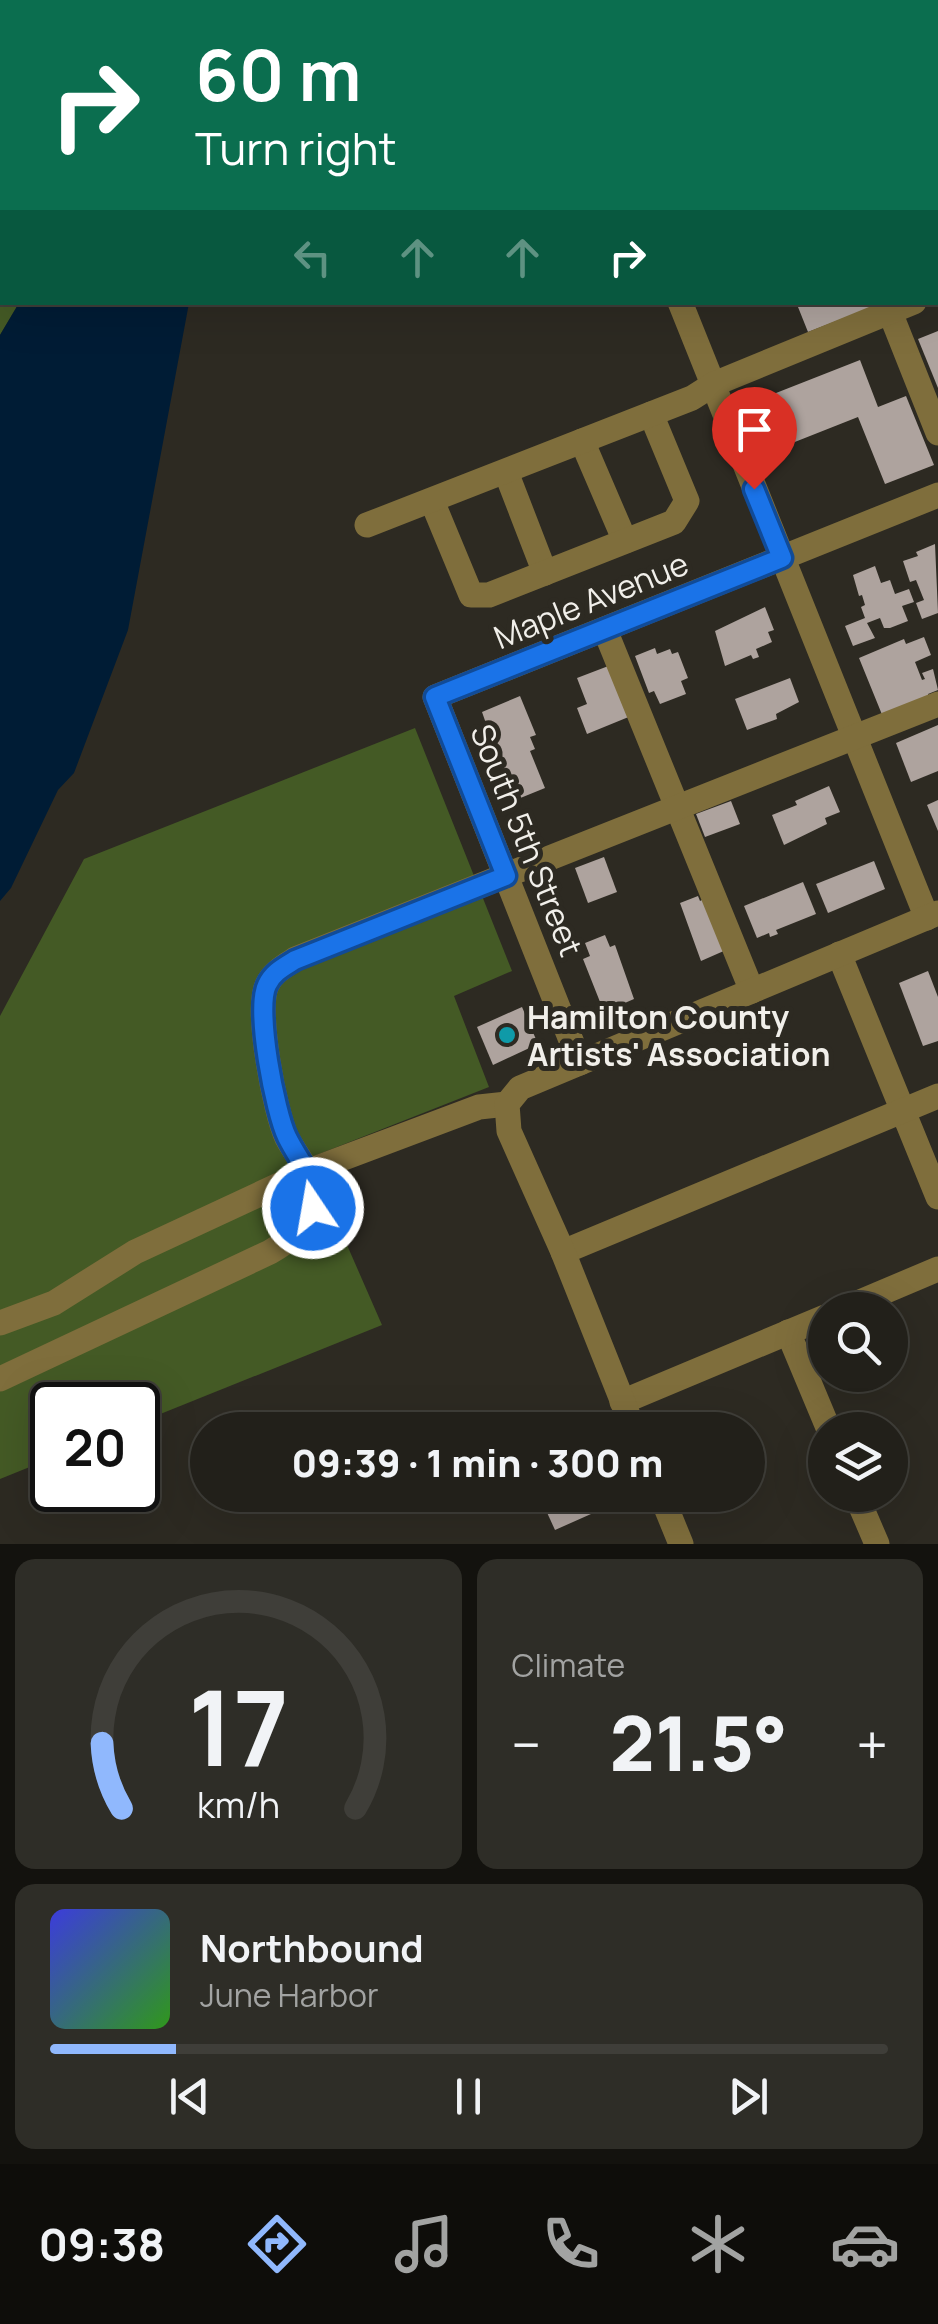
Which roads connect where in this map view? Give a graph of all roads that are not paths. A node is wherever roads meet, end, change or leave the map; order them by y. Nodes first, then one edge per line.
1 (681, 305) edge
2 (897, 306) edge
3 (714, 384) junction
4 (652, 414) junction
5 (936, 424) edge
6 (582, 441) junction
7 (506, 472) junction
8 (938, 495) edge
9 (432, 501) junction
10 (367, 525) dead end
11 (625, 541) junction
12 (782, 558) junction
13 (545, 573) junction
14 (605, 630) junction
15 (435, 697) joint
16 (938, 704) edge
17 (855, 737) junction
18 (678, 808) junction
19 (506, 876) junction
20 (932, 916) edge
21 (839, 954) junction
22 (752, 991) junction
23 (580, 1063) junction
24 (938, 1096) edge
25 (507, 1104) junction
26 (903, 1111) junction
27 (309, 1171) junction
28 (938, 1197) edge
29 (563, 1252) junction
30 (938, 1269) edge
31 (884, 1292) edge
32 (0, 1323) edge
33 (808, 1324) edge
34 (788, 1332) junction
35 (0, 1378) edge
36 (622, 1402) junction
37 (626, 1412) edge
38 (821, 1412) edge
39 (668, 1512) edge
40 (863, 1512) edge
41 (681, 1544) edge
42 (877, 1544) edge

1 - 3 street
2 - 3 street
2 - 5 street
3 - 4 street
3 - 12 street
4 - 6 street
4 - 11 street
6 - 7 street
6 - 11 street
7 - 9 street
7 - 13 street
8 - 12 street, Maple Avenue
9 - 10 street
9 - 13 street
11 - 13 street
12 - 14 street, Maple Avenue
12 - 17 street
14 - 15 street, Maple Avenue
14 - 18 street
15 - 19 street, South 5th Street
16 - 17 street
17 - 18 street
17 - 20 street
18 - 19 street
18 - 22 street
19 - 23 street, South 5th Street
19 - 27 street
20 - 21 street
21 - 22 street
21 - 26 street
22 - 23 street
23 - 25 street
24 - 26 street
25 - 27 street
25 - 29 street
26 - 28 street
26 - 29 street
27 - 32 street
27 - 35 street
29 - 36 street
30 - 31 street
33 - 34 street
34 - 36 street
34 - 38 street
36 - 37 street
39 - 41 street
40 - 42 street

